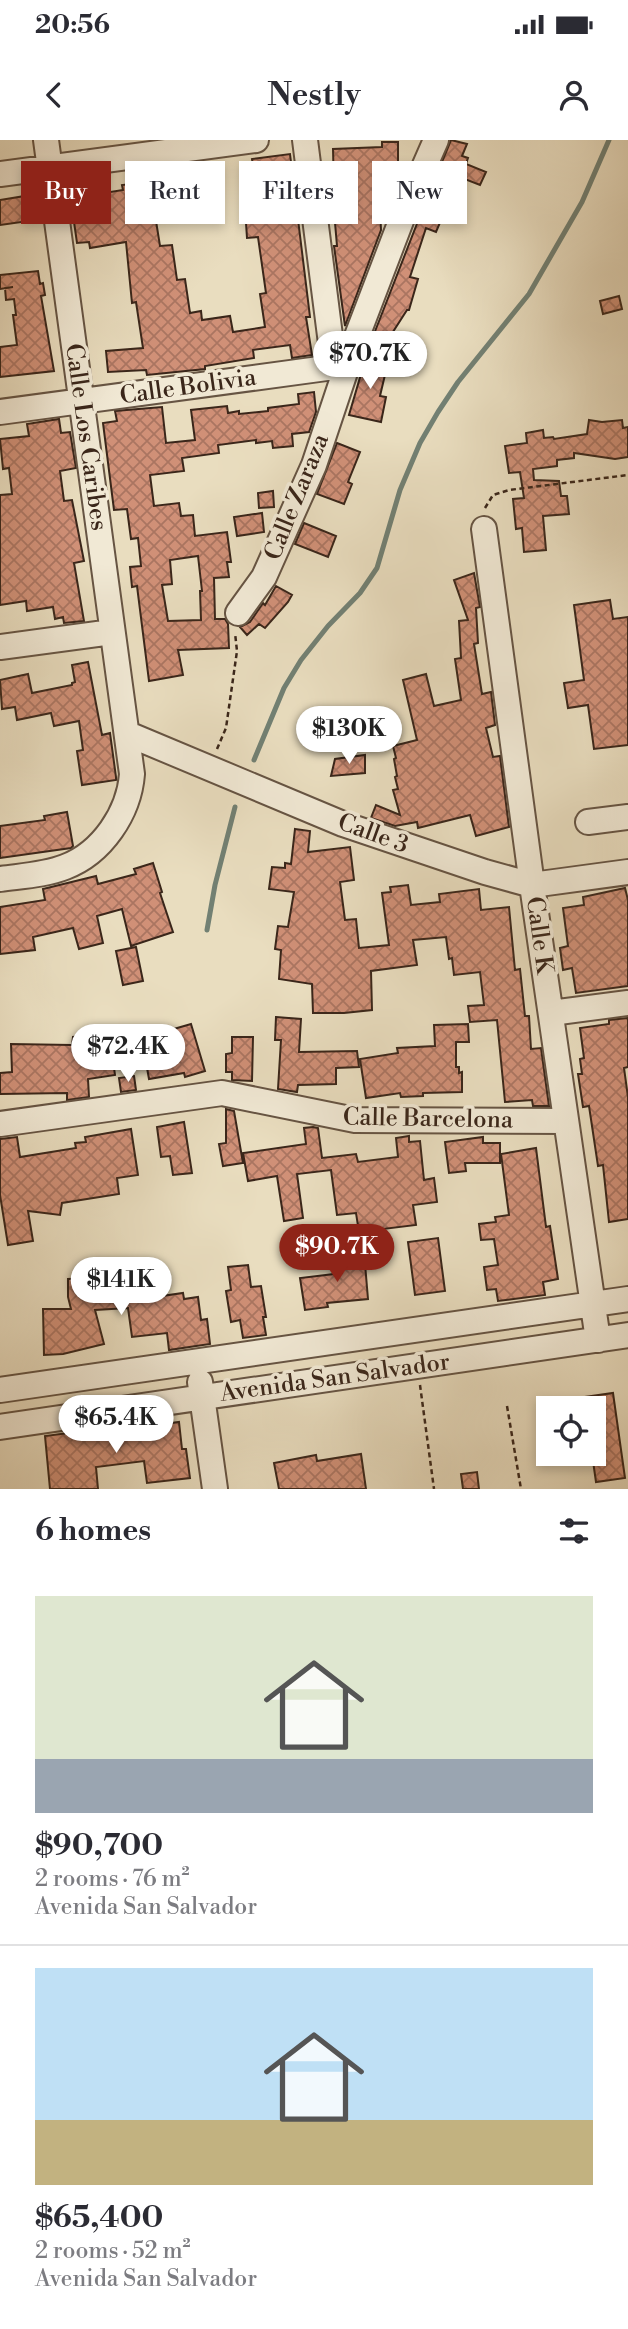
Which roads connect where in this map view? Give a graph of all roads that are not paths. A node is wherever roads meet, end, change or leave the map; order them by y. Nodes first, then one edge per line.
1 (46, 140) edge
2 (256, 140) edge
3 (305, 140) edge
4 (436, 140) edge
5 (49, 161) edge
6 (96, 161) edge
7 (21, 171) edge
8 (0, 174) edge
9 (58, 224) edge
10 (339, 369) junction
11 (81, 401) junction
12 (0, 412) edge
13 (484, 529) road end
14 (238, 613) road end
15 (112, 632) junction
16 (0, 647) edge
17 (128, 734) junction
18 (628, 817) edge
19 (588, 822) dead end
20 (628, 872) edge
21 (0, 879) edge
22 (532, 885) junction
23 (628, 1003) edge
24 (551, 1013) junction
25 (566, 1121) junction
26 (0, 1124) edge
27 (628, 1299) edge
28 (592, 1304) junction
29 (628, 1335) edge
30 (598, 1340) junction
31 (197, 1361) junction
32 (0, 1390) edge
33 (202, 1397) junction
34 (0, 1427) edge
35 (215, 1489) edge

1 - 5 street, Calle Los Caribes
2 - 6 street
3 - 10 street
4 - 10 street, Calle Zaraza
7 - 8 street
9 - 11 street, Calle Los Caribes
10 - 11 street, Calle Bolivia
10 - 14 street, Calle Zaraza
11 - 12 street, Calle Bolivia
11 - 15 street, Calle Los Caribes
13 - 22 street, Calle K
15 - 16 street
15 - 17 street, Calle Los Caribes
17 - 21 street, Calle Los Caribes
17 - 22 street, Calle 3
18 - 19 street
20 - 22 street, Calle 3
22 - 24 street, Calle K
23 - 24 street
24 - 25 street, Calle K
25 - 26 street, Calle Barcelona
25 - 28 street, Calle K
27 - 28 street, Avenida San Salvador
28 - 30 street, Calle K
28 - 31 street, Avenida San Salvador
29 - 30 street, Avenida San Salvador
30 - 33 street, Avenida San Salvador
31 - 32 street, Avenida San Salvador
31 - 33 street
33 - 34 street, Avenida San Salvador
33 - 35 street

